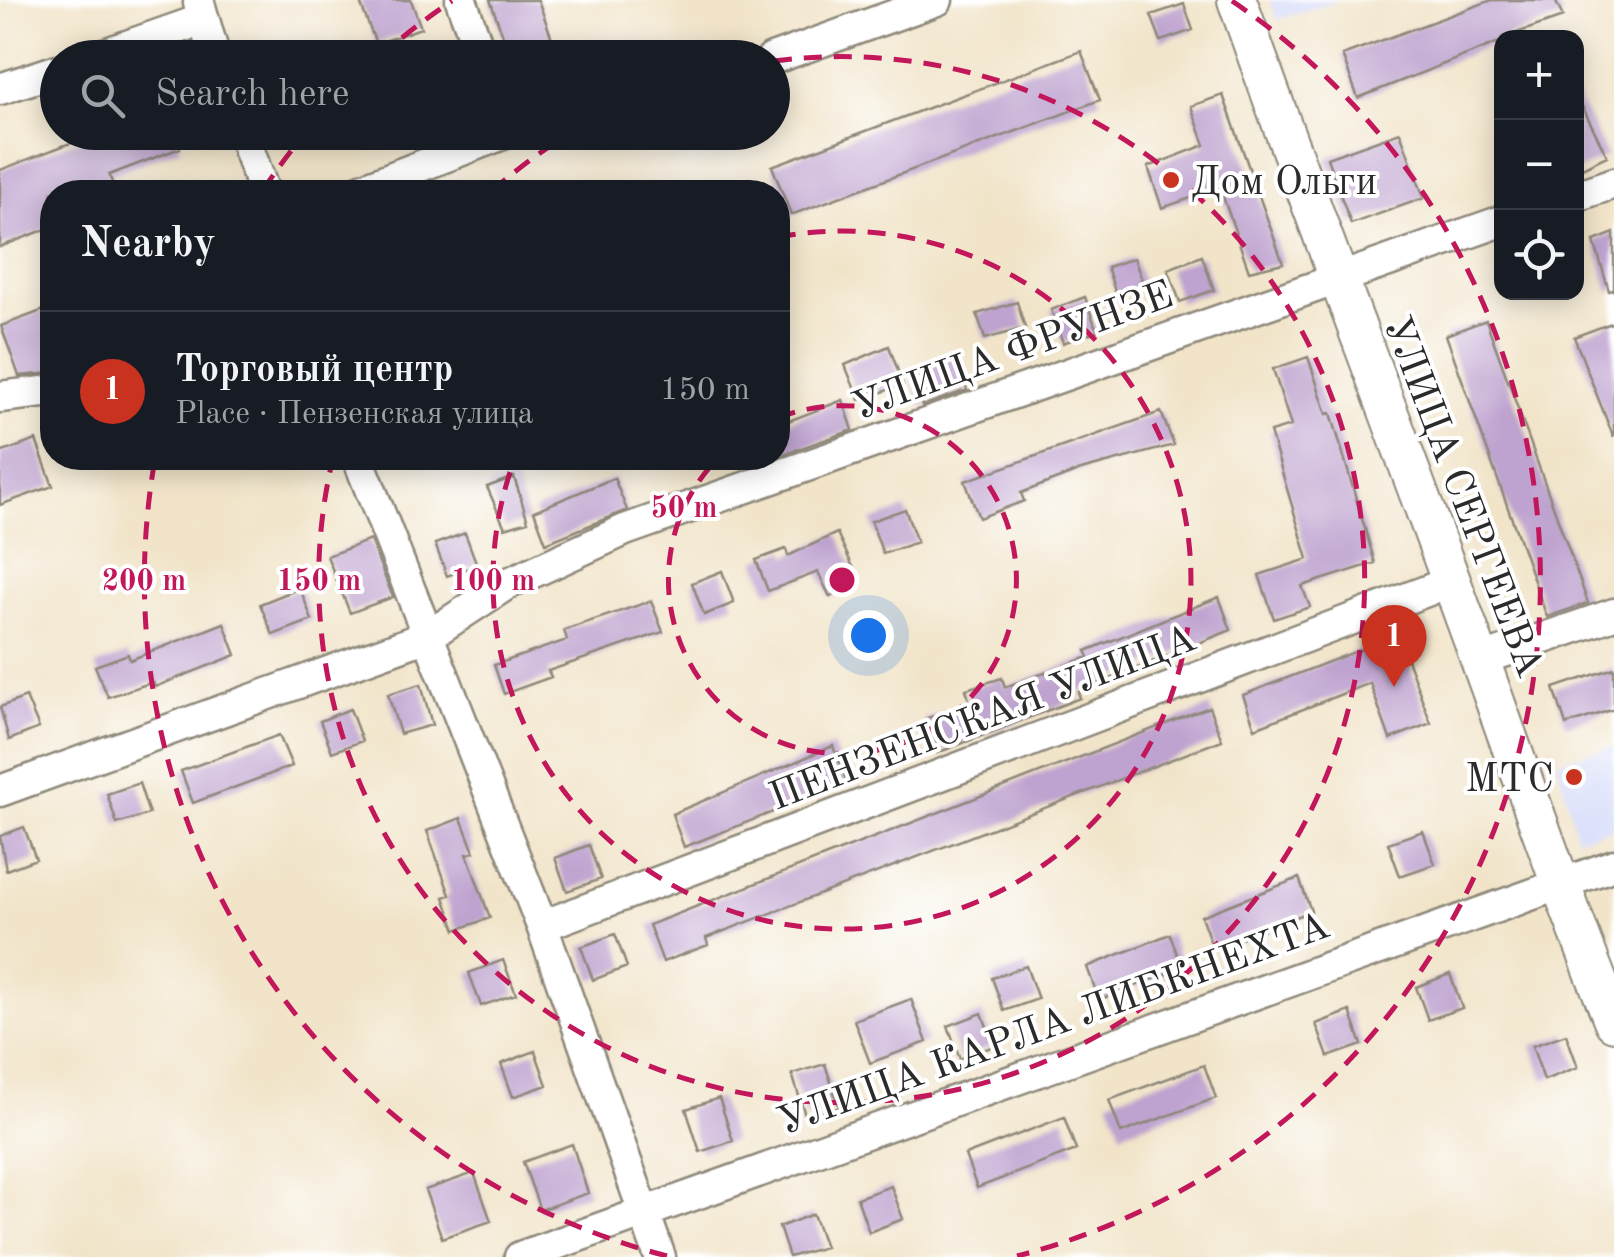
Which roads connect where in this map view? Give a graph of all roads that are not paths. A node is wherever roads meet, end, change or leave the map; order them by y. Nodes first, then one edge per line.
1 (461, 0) edge
2 (938, 0) edge
3 (1236, 0) edge
4 (200, 10) edge
5 (133, 40) edge
6 (209, 40) edge
7 (475, 40) edge
8 (790, 53) edge
9 (40, 76) edge
10 (0, 90) edge
11 (249, 150) edge
12 (462, 150) edge
13 (260, 180) edge
14 (385, 180) edge
15 (1614, 183) edge
16 (1584, 193) edge
17 (1494, 223) edge
18 (1334, 276) junction
19 (40, 392) edge
20 (0, 397) edge
21 (363, 470) edge
22 (1450, 582) junction
23 (1614, 614) edge
24 (428, 636) junction
25 (1480, 660) junction
26 (0, 791) edge
27 (1614, 865) edge
28 (1557, 882) junction
29 (542, 926) junction
30 (1614, 1022) edge
31 (644, 1213) junction
32 (520, 1257) edge
33 (660, 1257) edge

1 - 7 street
2 - 8 street
3 - 18 main road, УЛИЦА СЕРГЕЕВА
4 - 5 street
4 - 6 street
9 - 10 street
11 - 13 street
12 - 14 street
15 - 16 street
17 - 18 street, УЛИЦА ФРУНЗЕ
18 - 22 main road, УЛИЦА СЕРГЕЕВА
18 - 24 street, УЛИЦА ФРУНЗЕ
19 - 20 street
21 - 24 street
22 - 25 main road, УЛИЦА СЕРГЕЕВА
22 - 29 street, ПЕНЗЕНСКАЯ УЛИЦА
23 - 25 street
24 - 26 street, УЛИЦА ФРУНЗЕ
24 - 29 street
25 - 28 main road, УЛИЦА СЕРГЕЕВА
27 - 28 street, УЛИЦА КАРЛА ЛИБКНЕХТА
28 - 30 main road, УЛИЦА СЕРГЕЕВА
28 - 31 street, УЛИЦА КАРЛА ЛИБКНЕХТА
29 - 31 street
31 - 32 street, УЛИЦА КАРЛА ЛИБКНЕХТА
31 - 33 street

